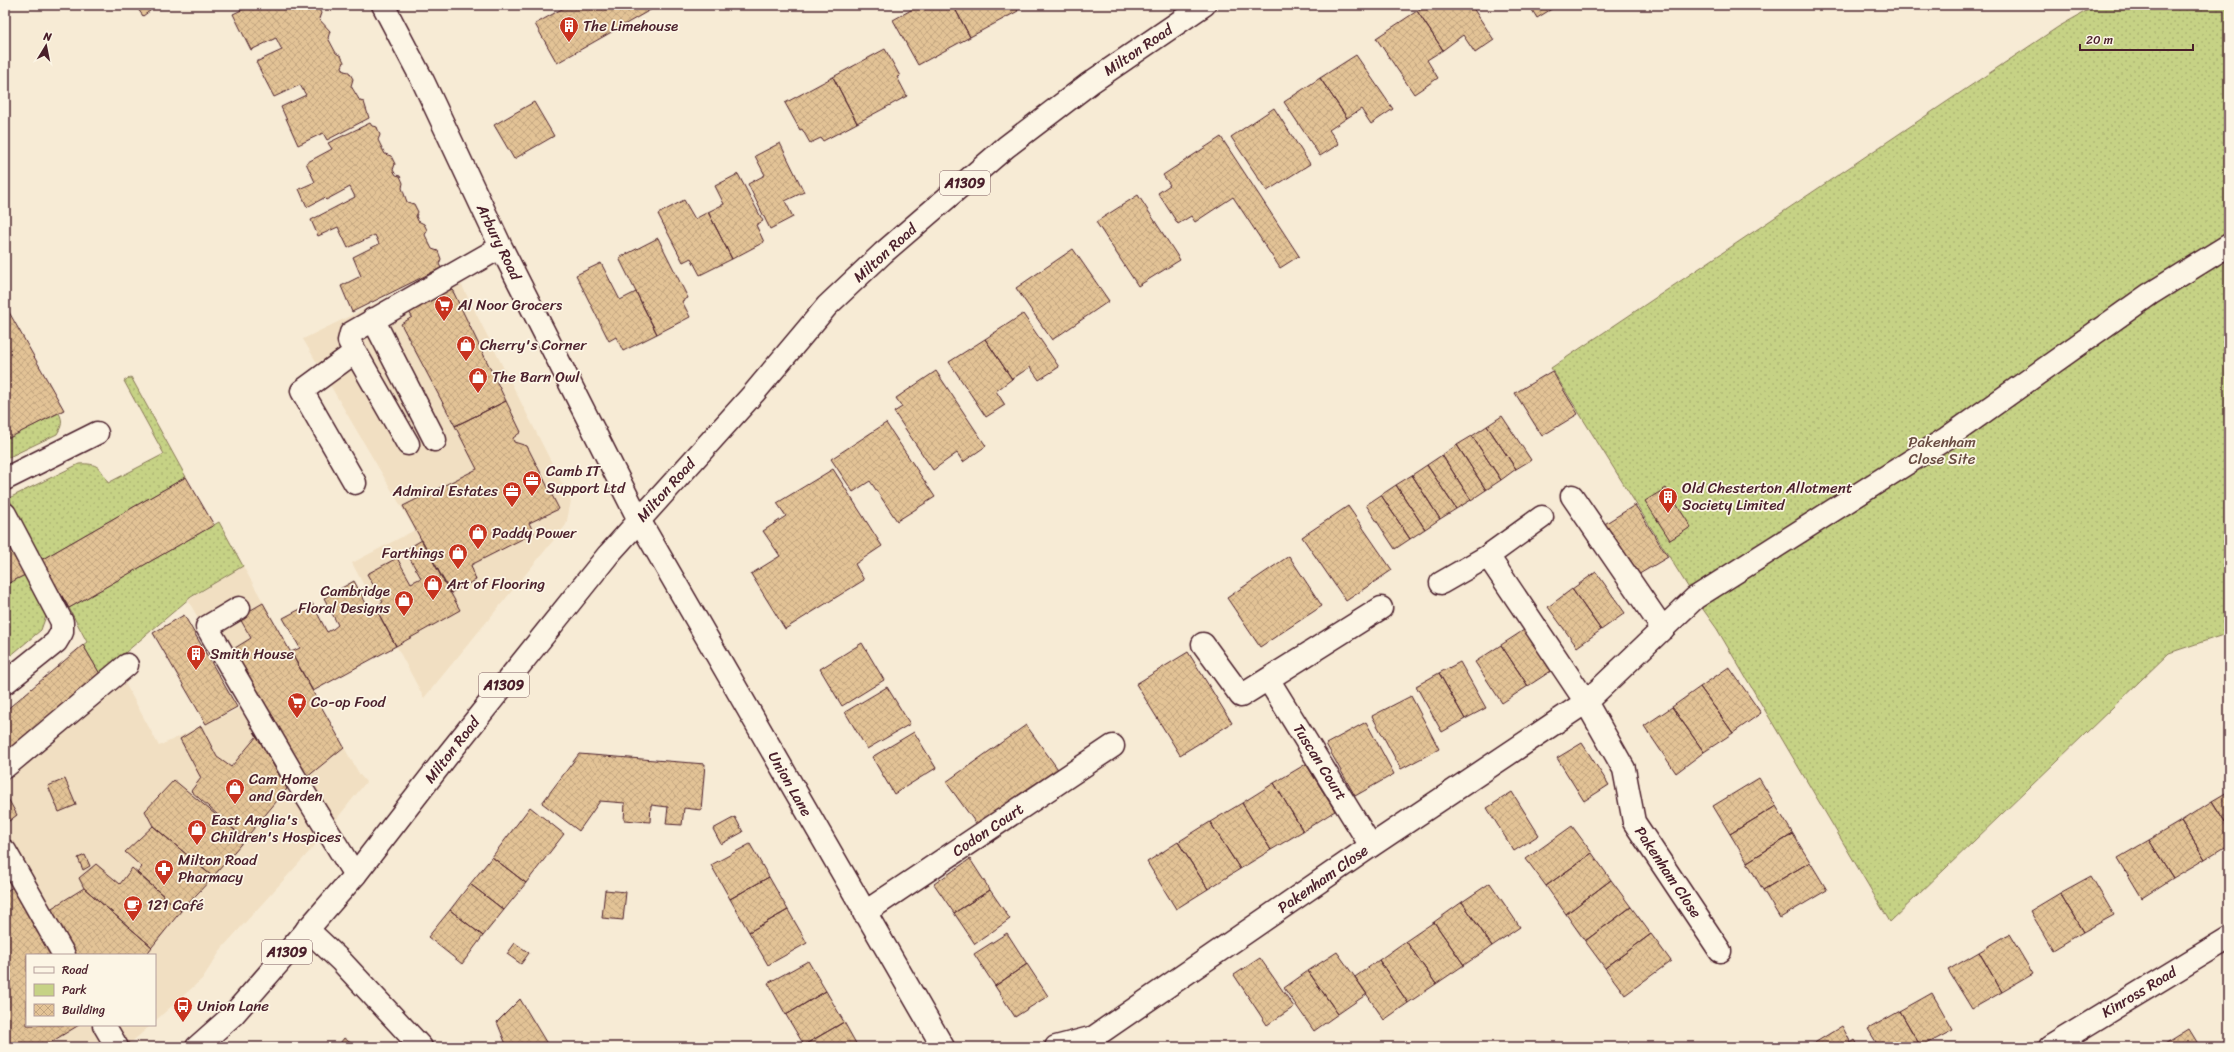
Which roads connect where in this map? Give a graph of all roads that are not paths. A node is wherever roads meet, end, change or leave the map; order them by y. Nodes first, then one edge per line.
1 (383, 5) edge
2 (1204, 5) edge
3 (2229, 245) edge
4 (501, 247) junction
5 (373, 319) junction
6 (355, 352) junction
7 (96, 433) dead end
8 (435, 440) dead end
9 (408, 444) dead end
10 (5, 479) edge
11 (355, 483) dead end
12 (1572, 496) dead end
13 (5, 514) edge
14 (1542, 517) dead end
15 (639, 520) junction
16 (1488, 556) junction
17 (1441, 583) dead end
18 (238, 608) dead end
19 (1381, 608) dead end
20 (1663, 629) junction
21 (1203, 644) dead end
22 (127, 665) dead end
23 (1268, 679) junction
24 (5, 683) edge
25 (1586, 702) junction
26 (1113, 746) dead end
27 (5, 767) edge
28 (1371, 846) junction
29 (5, 851) edge
30 (355, 875) junction
31 (864, 913) junction
32 (307, 930) junction
33 (2229, 938) edge
34 (1720, 951) dead end
35 (63, 954) edge
36 (105, 1026) edge
37 (117, 1047) edge
38 (197, 1047) edge
39 (421, 1047) edge
40 (943, 1047) edge
41 (1056, 1047) edge
42 (2050, 1047) edge

1 - 4 street, Arbury Road
2 - 15 street, Milton Road / A1309
3 - 20 street, Pakenham Close
4 - 5 street
4 - 15 street, Arbury Road
5 - 6 street
5 - 8 street
6 - 9 street
6 - 11 street
7 - 10 street
12 - 20 street
13 - 24 street
14 - 16 street
15 - 30 street, Milton Road / A1309
15 - 31 street, Union Lane
16 - 17 street
16 - 25 street, Pakenham Close
18 - 30 street
19 - 23 street
20 - 25 street, Pakenham Close
21 - 23 street
22 - 27 street
23 - 28 street, Tuscan Court
25 - 28 street, Pakenham Close
25 - 34 street, Pakenham Close
26 - 31 street, Codon Court
28 - 41 street, Pakenham Close
29 - 35 street
30 - 32 street, Milton Road / A1309
31 - 40 street, Union Lane
32 - 38 street, Milton Road / A1309
32 - 39 street
33 - 42 street, Kinross Road
36 - 37 street

